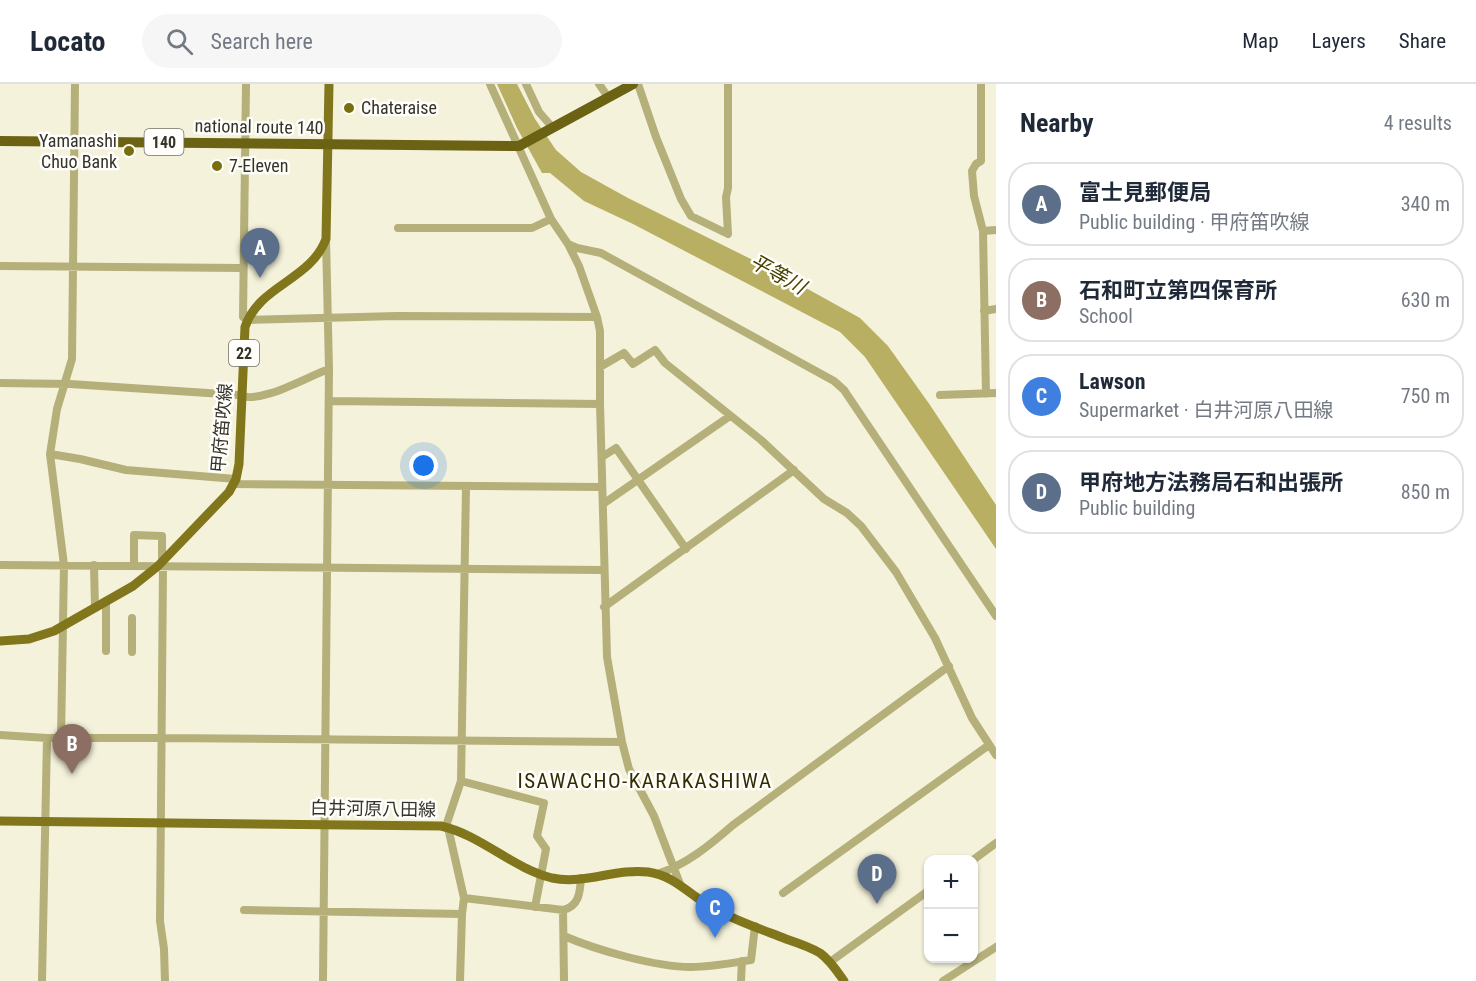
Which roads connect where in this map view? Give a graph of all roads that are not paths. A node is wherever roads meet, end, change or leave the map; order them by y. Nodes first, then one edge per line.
1 (75, 84) edge
2 (246, 84) edge
3 (329, 84) edge
4 (490, 84) edge
5 (526, 84) edge
6 (599, 84) edge
7 (633, 84) edge
8 (638, 84) edge
9 (728, 84) edge
10 (981, 84) edge
11 (608, 98) junction
12 (551, 128) junction
13 (0, 141) edge
14 (75, 141) junction
15 (247, 143) junction
16 (328, 144) junction
17 (520, 145) junction
18 (552, 219) junction
19 (398, 228) dead end
20 (996, 230) edge
21 (983, 231) junction
22 (326, 239) junction
23 (568, 244) junction
24 (0, 266) edge
25 (73, 267) junction
26 (242, 268) junction
27 (996, 309) edge
28 (984, 311) junction
29 (597, 317) junction
30 (327, 318) junction
31 (247, 320) junction
32 (600, 367) junction
33 (329, 369) junction
34 (0, 383) edge
35 (64, 385) junction
36 (996, 393) edge
37 (986, 394) junction
38 (940, 395) dead end
39 (242, 397) junction
40 (329, 401) junction
41 (600, 404) junction
42 (730, 416) junction
43 (50, 454) junction
44 (602, 457) junction
45 (794, 470) junction
46 (637, 481) junction
47 (235, 482) junction
48 (327, 485) junction
49 (466, 487) junction
50 (602, 487) junction
51 (603, 504) junction
52 (686, 549) junction
53 (0, 565) edge
54 (64, 565) junction
55 (94, 565) junction
56 (161, 565) junction
57 (134, 566) junction
58 (327, 568) junction
59 (464, 570) junction
60 (604, 570) junction
61 (106, 601) junction
62 (604, 607) junction
63 (95, 608) junction
64 (996, 616) edge
65 (132, 618) dead end
66 (62, 627) junction
67 (0, 641) edge
68 (106, 651) dead end
69 (132, 652) dead end
70 (950, 666) junction
71 (0, 735) edge
72 (47, 738) junction
73 (61, 738) junction
74 (162, 738) junction
75 (326, 739) junction
76 (462, 740) junction
77 (622, 742) junction
78 (989, 745) junction
79 (996, 755) edge
80 (461, 782) junction
81 (0, 821) edge
82 (44, 821) junction
83 (160, 822) junction
84 (325, 824) junction
85 (449, 828) junction
86 (996, 843) edge
87 (978, 856) edge
88 (674, 869) junction
89 (657, 873) junction
90 (541, 874) junction
91 (581, 878) junction
92 (680, 884) junction
93 (783, 893) dead end
94 (924, 894) edge
95 (464, 898) junction
96 (535, 907) junction
97 (244, 910) dead end
98 (563, 910) junction
99 (324, 912) junction
100 (462, 914) junction
101 (755, 926) junction
102 (564, 936) junction
103 (996, 946) edge
104 (742, 961) junction
105 (830, 962) junction
106 (42, 981) edge
107 (165, 981) edge
108 (323, 981) edge
109 (460, 981) edge
110 (564, 981) edge
111 (741, 981) edge
112 (844, 981) edge
113 (943, 981) edge

1 - 14 street
2 - 15 street
3 - 16 main road
4 - 17 street
5 - 12 street
6 - 11 street
7 - 11 highway, national route 140 / 140
8 - 9 street
10 - 21 street
11 - 12 highway, national route 140 / 140
12 - 17 highway, national route 140 / 140
13 - 14 highway, national route 140 / 140
14 - 15 highway, national route 140 / 140
14 - 25 street
15 - 16 highway, national route 140 / 140
15 - 26 street
16 - 17 highway, national route 140 / 140
16 - 22 main road
17 - 18 street
18 - 19 street
18 - 23 street
20 - 21 street
21 - 28 street
22 - 30 street
22 - 31 main road, 22
23 - 29 street
23 - 64 street
24 - 25 street
25 - 26 street
25 - 35 street
26 - 31 street
27 - 28 street
28 - 37 street
29 - 30 street
29 - 32 street
30 - 31 street
30 - 33 street
31 - 39 main road, 甲府笛吹線 / 22
32 - 41 street
32 - 42 street
33 - 39 street
33 - 40 street
34 - 35 street
35 - 39 street
35 - 43 street
36 - 37 street
37 - 38 street
39 - 47 main road, 甲府笛吹線 / 22
40 - 41 street
40 - 48 street
41 - 44 street
42 - 45 street
42 - 46 street
43 - 47 street
43 - 54 street
44 - 46 street
44 - 50 street
45 - 52 street
45 - 70 street
46 - 51 street
46 - 52 street
47 - 48 street
47 - 56 main road, 甲府笛吹線
48 - 49 street
48 - 58 street
49 - 50 street
49 - 59 street
50 - 51 street
51 - 60 street
52 - 62 street
53 - 54 street
54 - 55 street
54 - 66 street
55 - 57 street
55 - 63 street
56 - 57 street
56 - 57 street
56 - 58 street
56 - 61 main road, 甲府笛吹線
56 - 74 street
58 - 59 street
58 - 75 street
59 - 60 street
59 - 76 street
60 - 62 street
61 - 63 main road, 甲府笛吹線
61 - 68 street
62 - 77 street
63 - 66 main road, 甲府笛吹線
65 - 69 street
66 - 67 main road, 甲府笛吹線
66 - 73 street
70 - 78 street
70 - 88 street
71 - 72 street
72 - 73 street
72 - 82 street
73 - 74 street
74 - 75 street
74 - 83 street
75 - 76 street
75 - 84 street
76 - 77 street
76 - 80 street
77 - 88 street
78 - 79 street
78 - 93 street
80 - 85 street
80 - 90 street
81 - 82 main road, 白井河原八田線
82 - 83 main road, 白井河原八田線
82 - 106 street
83 - 84 main road, 白井河原八田線
83 - 107 street
84 - 85 main road, 白井河原八田線
84 - 99 street
85 - 90 main road, 白井河原八田線
85 - 95 street
86 - 87 street
88 - 89 street
88 - 92 street
89 - 91 main road, 白井河原八田線
89 - 92 main road, 白井河原八田線
90 - 91 main road, 白井河原八田線
90 - 96 street
91 - 98 street
92 - 101 main road, 白井河原八田線
94 - 105 street
95 - 96 street
95 - 100 street
96 - 98 street
97 - 99 street
98 - 102 street
99 - 100 street
99 - 108 street
100 - 109 street
101 - 104 street
101 - 105 main road, 白井河原八田線
102 - 104 street
102 - 110 street
103 - 113 street
104 - 111 street
105 - 112 main road, 白井河原八田線

